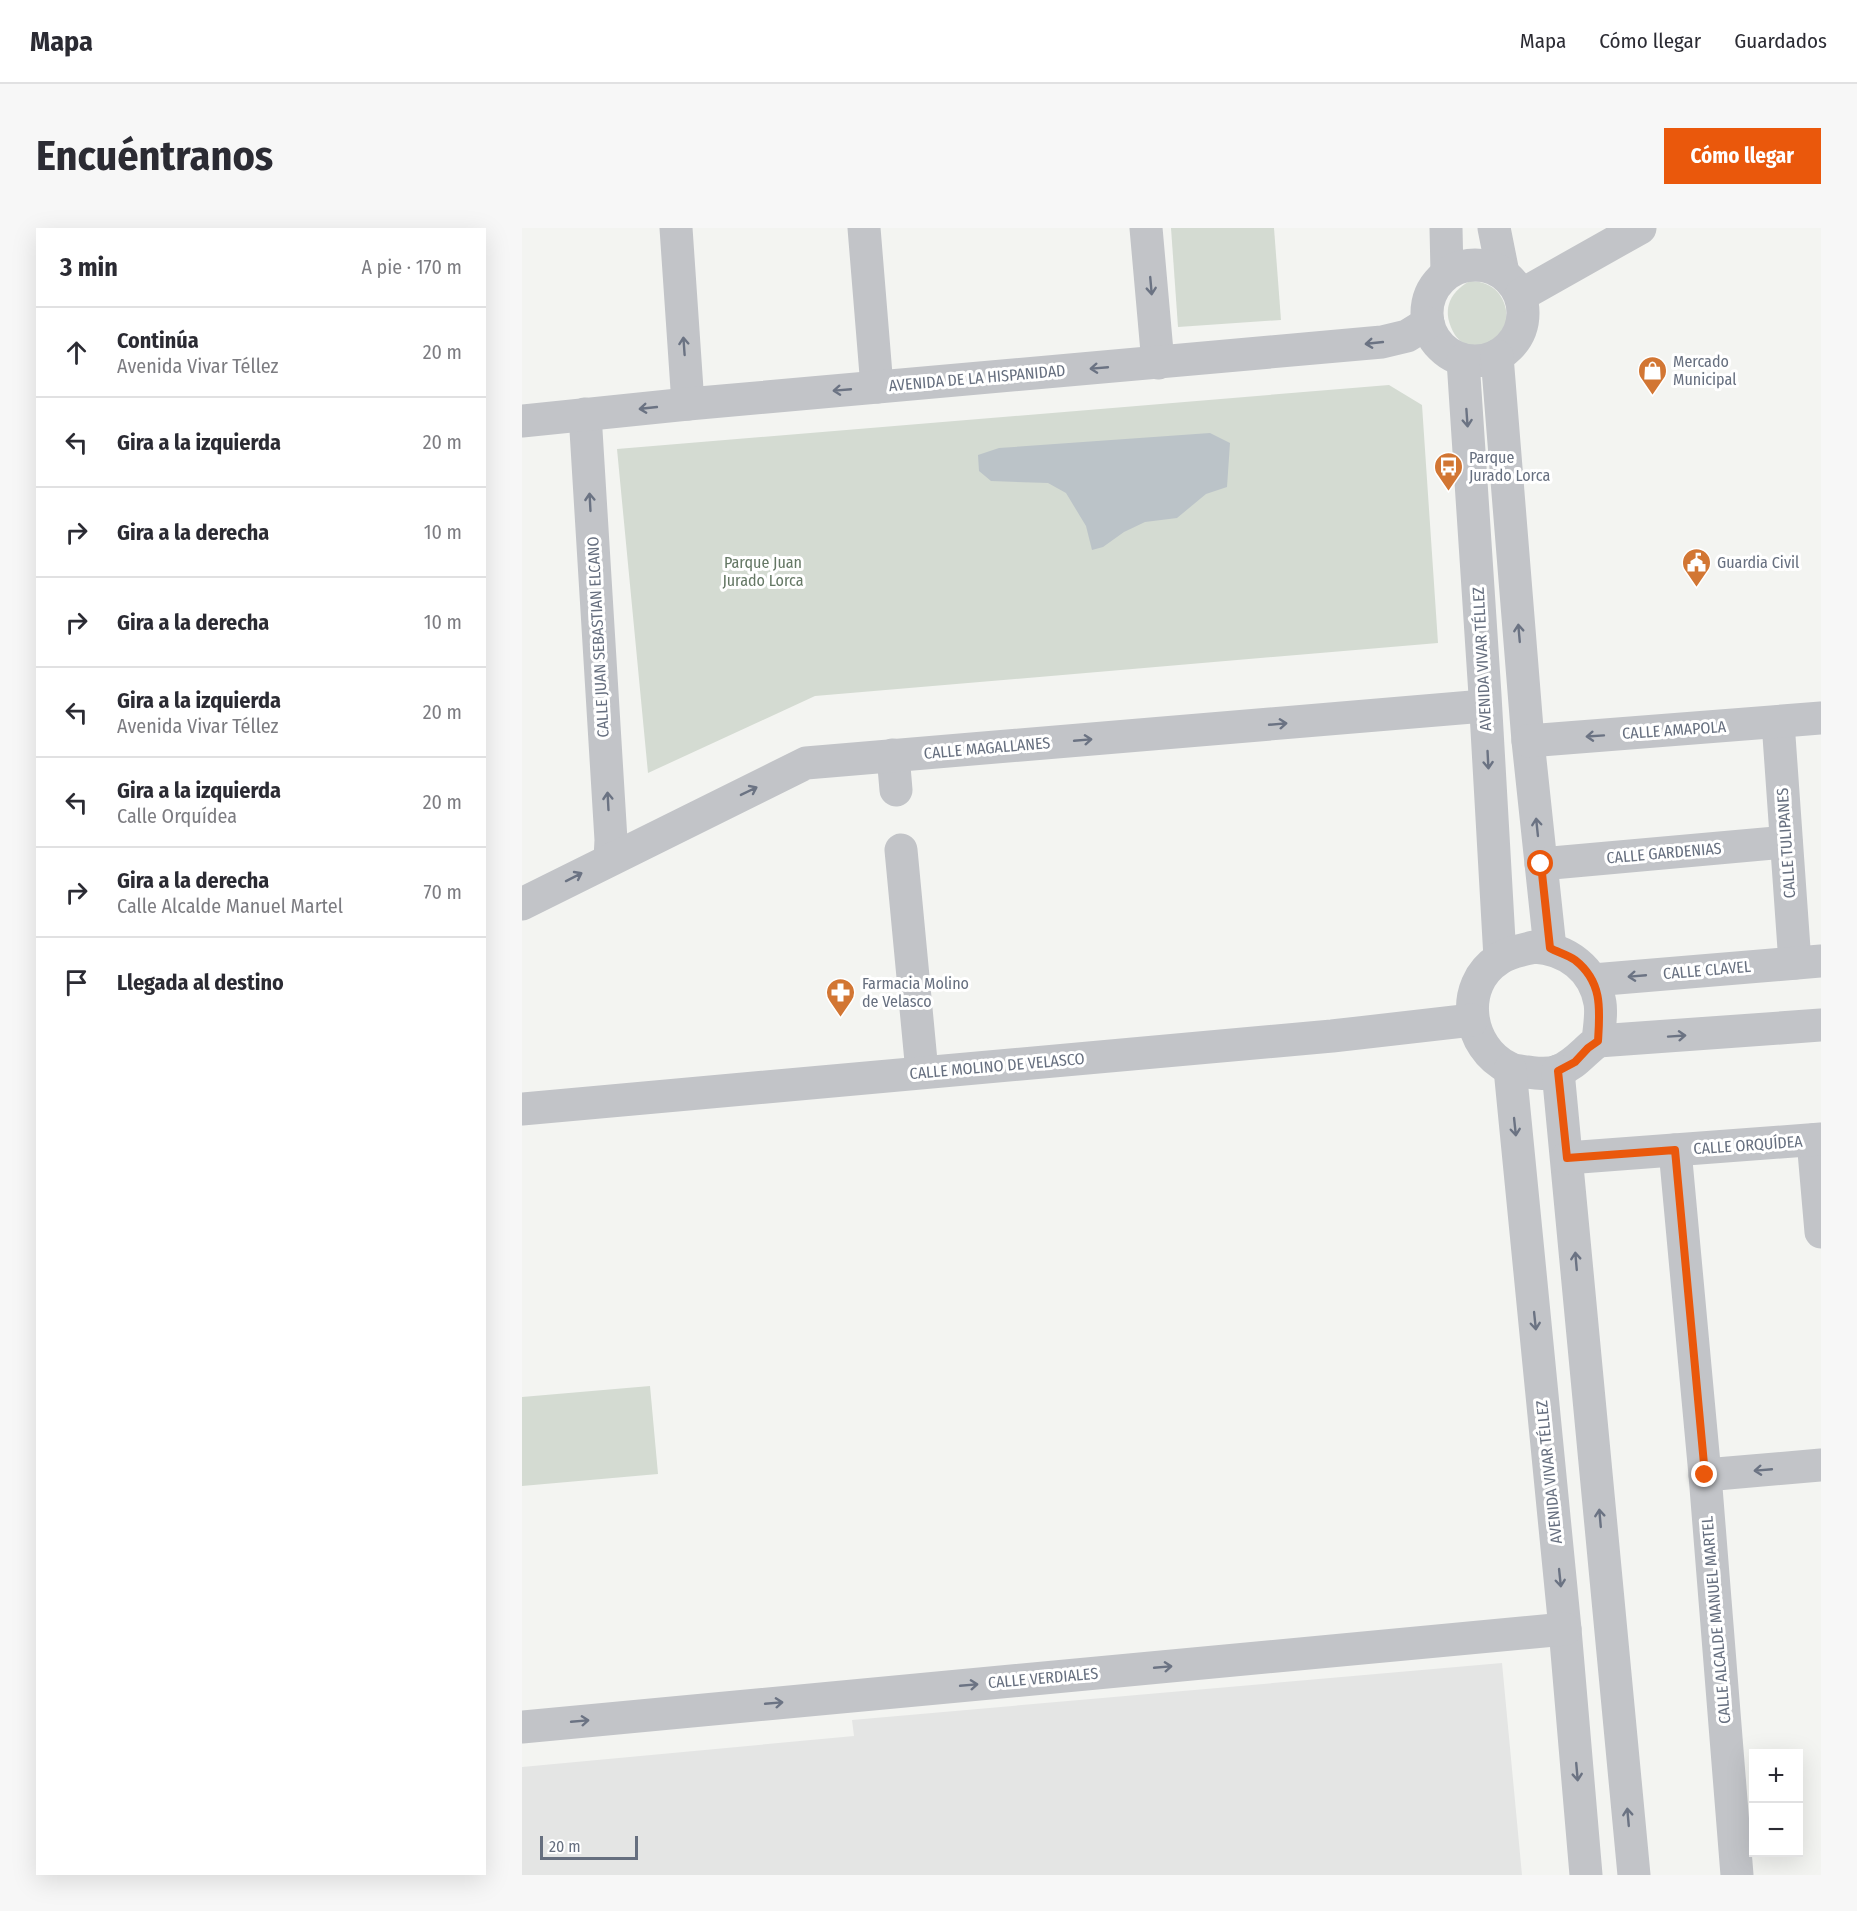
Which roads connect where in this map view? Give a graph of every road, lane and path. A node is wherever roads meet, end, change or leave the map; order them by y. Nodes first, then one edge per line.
1 (676, 228) edge
2 (864, 228) edge
3 (1146, 228) edge
4 (1446, 228) edge
5 (1494, 228) edge
6 (1640, 228) edge
7 (1447, 273) junction
8 (1512, 284) junction
9 (1428, 323) junction
10 (1497, 356) junction
11 (1463, 360) junction
12 (1158, 363) junction
13 (877, 387) junction
14 (688, 404) junction
15 (585, 414) junction
16 (522, 421) edge
17 (1484, 706) junction
18 (1821, 718) edge
19 (1778, 722) junction
20 (1528, 741) junction
21 (893, 756) junction
22 (896, 790) dead end
23 (1786, 842) junction
24 (901, 850) dead end
25 (610, 859) junction
26 (1541, 864) junction
27 (522, 904) edge
28 (1550, 948) junction
29 (1500, 958) junction
30 (1808, 962) edge
31 (1593, 980) junction
32 (1472, 1020) junction
33 (1821, 1025) edge
34 (1598, 1041) junction
35 (1510, 1069) junction
36 (1558, 1071) junction
37 (922, 1072) junction
38 (522, 1109) edge
39 (1817, 1139) edge
40 (1675, 1150) junction
41 (1567, 1158) junction
42 (1821, 1232) edge
43 (1821, 1465) edge
44 (1705, 1475) junction
45 (1565, 1629) junction
46 (522, 1727) edge
47 (1586, 1875) edge
48 (1634, 1875) edge
49 (1737, 1875) edge

14 -> 1 street
2 - 13 street
3 -> 12 street
4 - 7 street
5 - 8 street
6 - 8 street
7 - 8 street
7 - 9 street
8 - 10 street
9 - 11 street
9 -> 12 street, AVENIDA DE LA HISPANIDAD
10 - 11 street
20 -> 10 street
11 -> 17 street, AVENIDA VIVAR TÉLLEZ
12 -> 13 street, AVENIDA DE LA HISPANIDAD
13 -> 14 street, AVENIDA DE LA HISPANIDAD
14 -> 15 street, AVENIDA DE LA HISPANIDAD
15 - 16 street, AVENIDA DE LA HISPANIDAD
25 -> 15 street, CALLE JUAN SEBASTIAN ELCANO
21 -> 17 street, CALLE MAGALLANES
17 -> 29 street, AVENIDA VIVAR TÉLLEZ
18 - 19 street, CALLE AMAPOLA
19 -> 20 street, CALLE AMAPOLA
19 - 23 street, CALLE TULIPANES
26 -> 20 street
21 - 22 street
25 -> 21 street, CALLE MAGALLANES
23 - 26 street, CALLE GARDENIAS
23 - 30 street, CALLE TULIPANES
24 - 37 street
27 -> 25 street, CALLE MAGALLANES
26 - 28 street
28 - 29 street
28 - 31 street
29 - 32 street
30 -> 31 street, CALLE CLAVEL
31 - 34 street
32 - 35 street
32 - 37 street, CALLE MOLINO DE VELASCO
34 -> 33 street
34 - 36 street
35 - 36 street
35 -> 45 street, AVENIDA VIVAR TÉLLEZ
36 - 41 street
37 - 38 street, CALLE MOLINO DE VELASCO
39 - 40 street, CALLE ORQUÍDEA
39 - 42 street
40 - 41 street, CALLE ORQUÍDEA
40 - 44 street, CALLE ALCALDE MANUEL MARTEL
48 -> 41 street
43 -> 44 street
44 - 49 street, CALLE ALCALDE MANUEL MARTEL
46 -> 45 street, CALLE VERDIALES
45 -> 47 street, AVENIDA VIVAR TÉLLEZ

